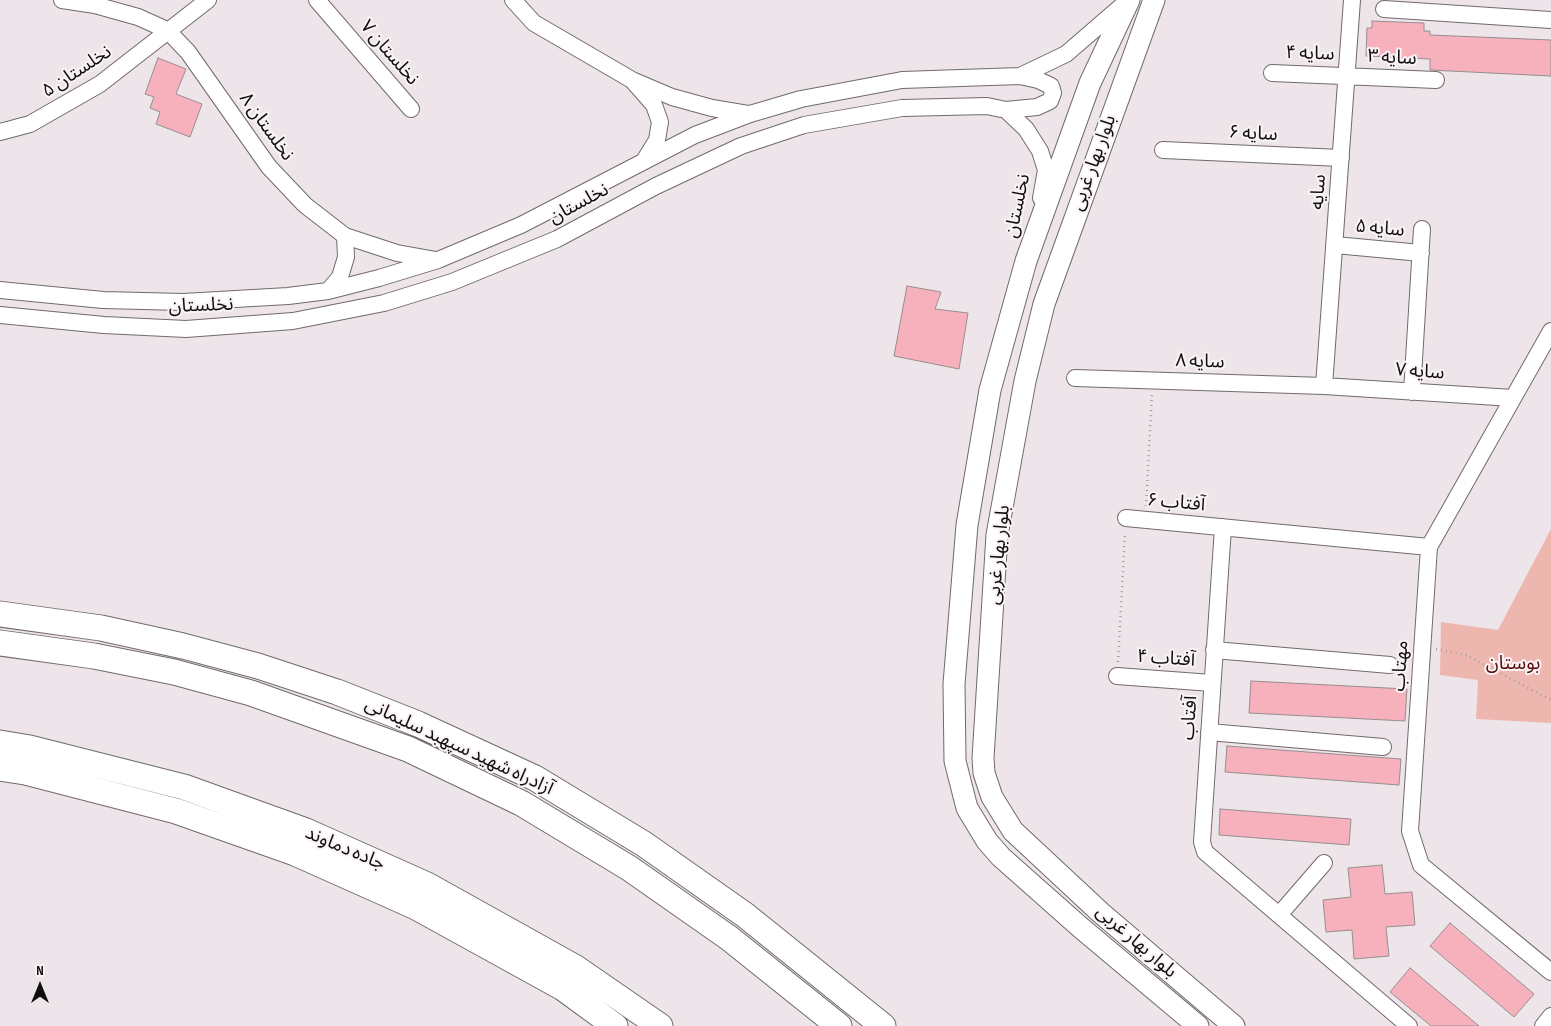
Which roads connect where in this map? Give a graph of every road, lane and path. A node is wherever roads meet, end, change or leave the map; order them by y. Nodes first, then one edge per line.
1 (62, 0) edge
2 (208, 0) edge
3 (317, 0) edge
4 (513, 0) edge
5 (1154, 0) edge
6 (1352, 0) edge
7 (1128, 1) edge
8 (1384, 10) dead end
9 (1551, 20) edge
10 (167, 30) junction
11 (1272, 72) dead end
12 (1020, 76) junction
13 (1347, 76) junction
14 (632, 80) junction
15 (1436, 80) dead end
16 (411, 109) dead end
17 (1006, 110) junction
18 (750, 114) junction
19 (0, 132) edge
20 (1163, 150) dead end
21 (1341, 158) junction
22 (643, 161) junction
23 (1422, 230) dead end
24 (345, 236) junction
25 (1335, 245) junction
26 (1421, 253) junction
27 (438, 260) junction
28 (1026, 262) junction
29 (0, 290) edge
30 (328, 290) junction
31 (0, 315) edge
32 (1551, 331) edge
33 (1075, 378) dead end
34 (1153, 381) junction
35 (1324, 386) junction
36 (1412, 392) junction
37 (1513, 398) junction
38 (1126, 518) joint
39 (1146, 520) junction
40 (1223, 526) junction
41 (1429, 547) junction
42 (0, 614) edge
43 (0, 644) edge
44 (1422, 647) junction
45 (1214, 650) junction
46 (1390, 666) dead end
47 (1117, 676) joint
48 (1212, 683) junction
49 (1551, 700) edge
50 (1209, 732) junction
51 (0, 743) edge
52 (1382, 747) dead end
53 (0, 768) edge
54 (1324, 863) dead end
55 (1279, 915) junction
56 (1551, 972) edge
57 (1551, 1016) edge
58 (615, 1026) edge
59 (660, 1026) edge
60 (839, 1026) edge
61 (883, 1026) edge
62 (1198, 1026) edge
63 (1234, 1026) edge
64 (1409, 1026) edge
65 (1543, 1026) edge

1 - 10 street
2 - 10 street, نخلستان ۵
3 - 16 street, نخلستان ۷
4 - 14 street
5 - 63 main road, بلوار بهار غربی
6 - 13 street, سایه
7 - 12 street, نخلستان
7 - 28 main road, بلوار بهار غربی
8 - 9 street
10 - 19 street, نخلستان ۵
10 - 24 street, نخلستان ۸
11 - 13 street, سایه ۴
12 - 17 street
12 - 18 street, نخلستان
13 - 15 street, سایه ۳
13 - 21 street, سایه
14 - 18 street
14 - 22 street
17 - 28 street, نخلستان
17 - 31 street, نخلستان
18 - 22 street, نخلستان
20 - 21 street, سایه ۶
21 - 25 street, سایه
22 - 27 street, نخلستان
23 - 26 street
24 - 27 street, نخلستان ۸
24 - 30 street
25 - 26 street, سایه ۵
25 - 35 street, سایه
26 - 36 street
27 - 30 street, نخلستان
28 - 62 main road, بلوار بهار غربی
29 - 30 street, نخلستان
32 - 37 street, مهتاب
33 - 34 street, سایه ۸
34 - 35 street, سایه ۸
34 - 39 path
35 - 36 street, سایه ۷
36 - 37 street, سایه ۷
37 - 41 street, مهتاب
38 - 39 street, آفتاب ۶
38 - 47 path
39 - 40 street, آفتاب ۶
40 - 41 street
40 - 45 street, آفتاب
41 - 44 street, مهتاب
42 - 61 highway, آزادراه شهید سپهبد سلیمانی
43 - 60 highway, آزادراه شهید سپهبد سلیمانی
44 - 49 path
44 - 56 street, مهتاب
45 - 46 street
45 - 48 street, آفتاب
47 - 48 street, آفتاب ۴
48 - 50 street, آفتاب
50 - 52 street
50 - 55 street, آفتاب
51 - 59 highway, جاده دماوند
53 - 58 highway, جاده دماوند
54 - 55 street
55 - 64 street, آفتاب
57 - 65 street

